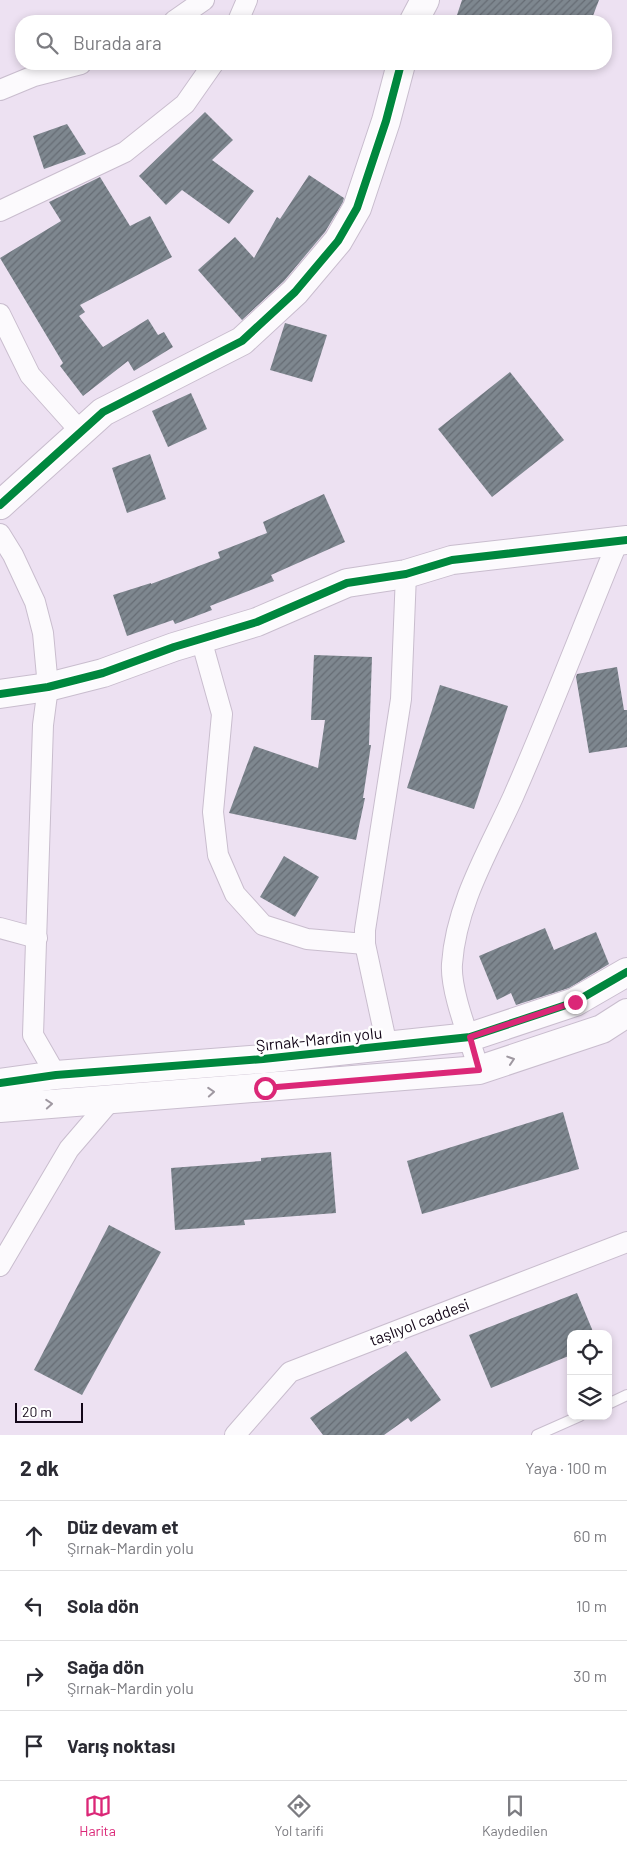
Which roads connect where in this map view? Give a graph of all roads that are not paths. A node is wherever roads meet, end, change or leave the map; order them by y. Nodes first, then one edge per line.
1 (204, 0) edge
2 (246, 0) edge
3 (425, 0) edge
4 (183, 15) edge
5 (240, 15) edge
6 (417, 15) edge
7 (57, 70) edge
8 (210, 70) edge
9 (399, 70) edge
10 (0, 90) edge
11 (0, 211) edge
12 (0, 314) edge
13 (81, 432) junction
14 (0, 505) edge
15 (0, 534) edge
16 (623, 541) edge
17 (406, 574) junction
18 (201, 639) junction
19 (48, 687) junction
20 (0, 694) edge
21 (0, 928) edge
22 (37, 938) junction
23 (365, 944) junction
24 (627, 972) edge
25 (627, 1013) edge
26 (470, 1037) junction
27 (387, 1046) junction
28 (479, 1070) junction
29 (56, 1075) junction
30 (0, 1083) edge
31 (111, 1100) junction
32 (0, 1108) edge
33 (627, 1242) edge
34 (0, 1266) edge
35 (627, 1395) edge
36 (612, 1402) edge
37 (571, 1420) edge
38 (235, 1435) edge
39 (538, 1435) edge

1 - 4 street
2 - 5 street
3 - 6 street
7 - 10 street
8 - 11 street
9 - 13 street
12 - 13 street
13 - 14 street
15 - 19 street
16 - 17 street
16 - 26 street
17 - 18 street
17 - 23 street
18 - 19 street
18 - 23 street
19 - 20 street
19 - 22 street
21 - 22 street
22 - 29 street
23 - 27 street
24 - 26 street, Şırnak-Mardin yolu
28 -> 25 street
26 - 27 street, Şırnak-Mardin yolu
26 - 28 street
27 - 29 street, Şırnak-Mardin yolu
31 -> 28 street
29 - 30 street, Şırnak-Mardin yolu
32 -> 31 street
31 - 34 street
33 - 38 street, taşlıyol caddesi
35 - 36 lane
37 - 39 lane

